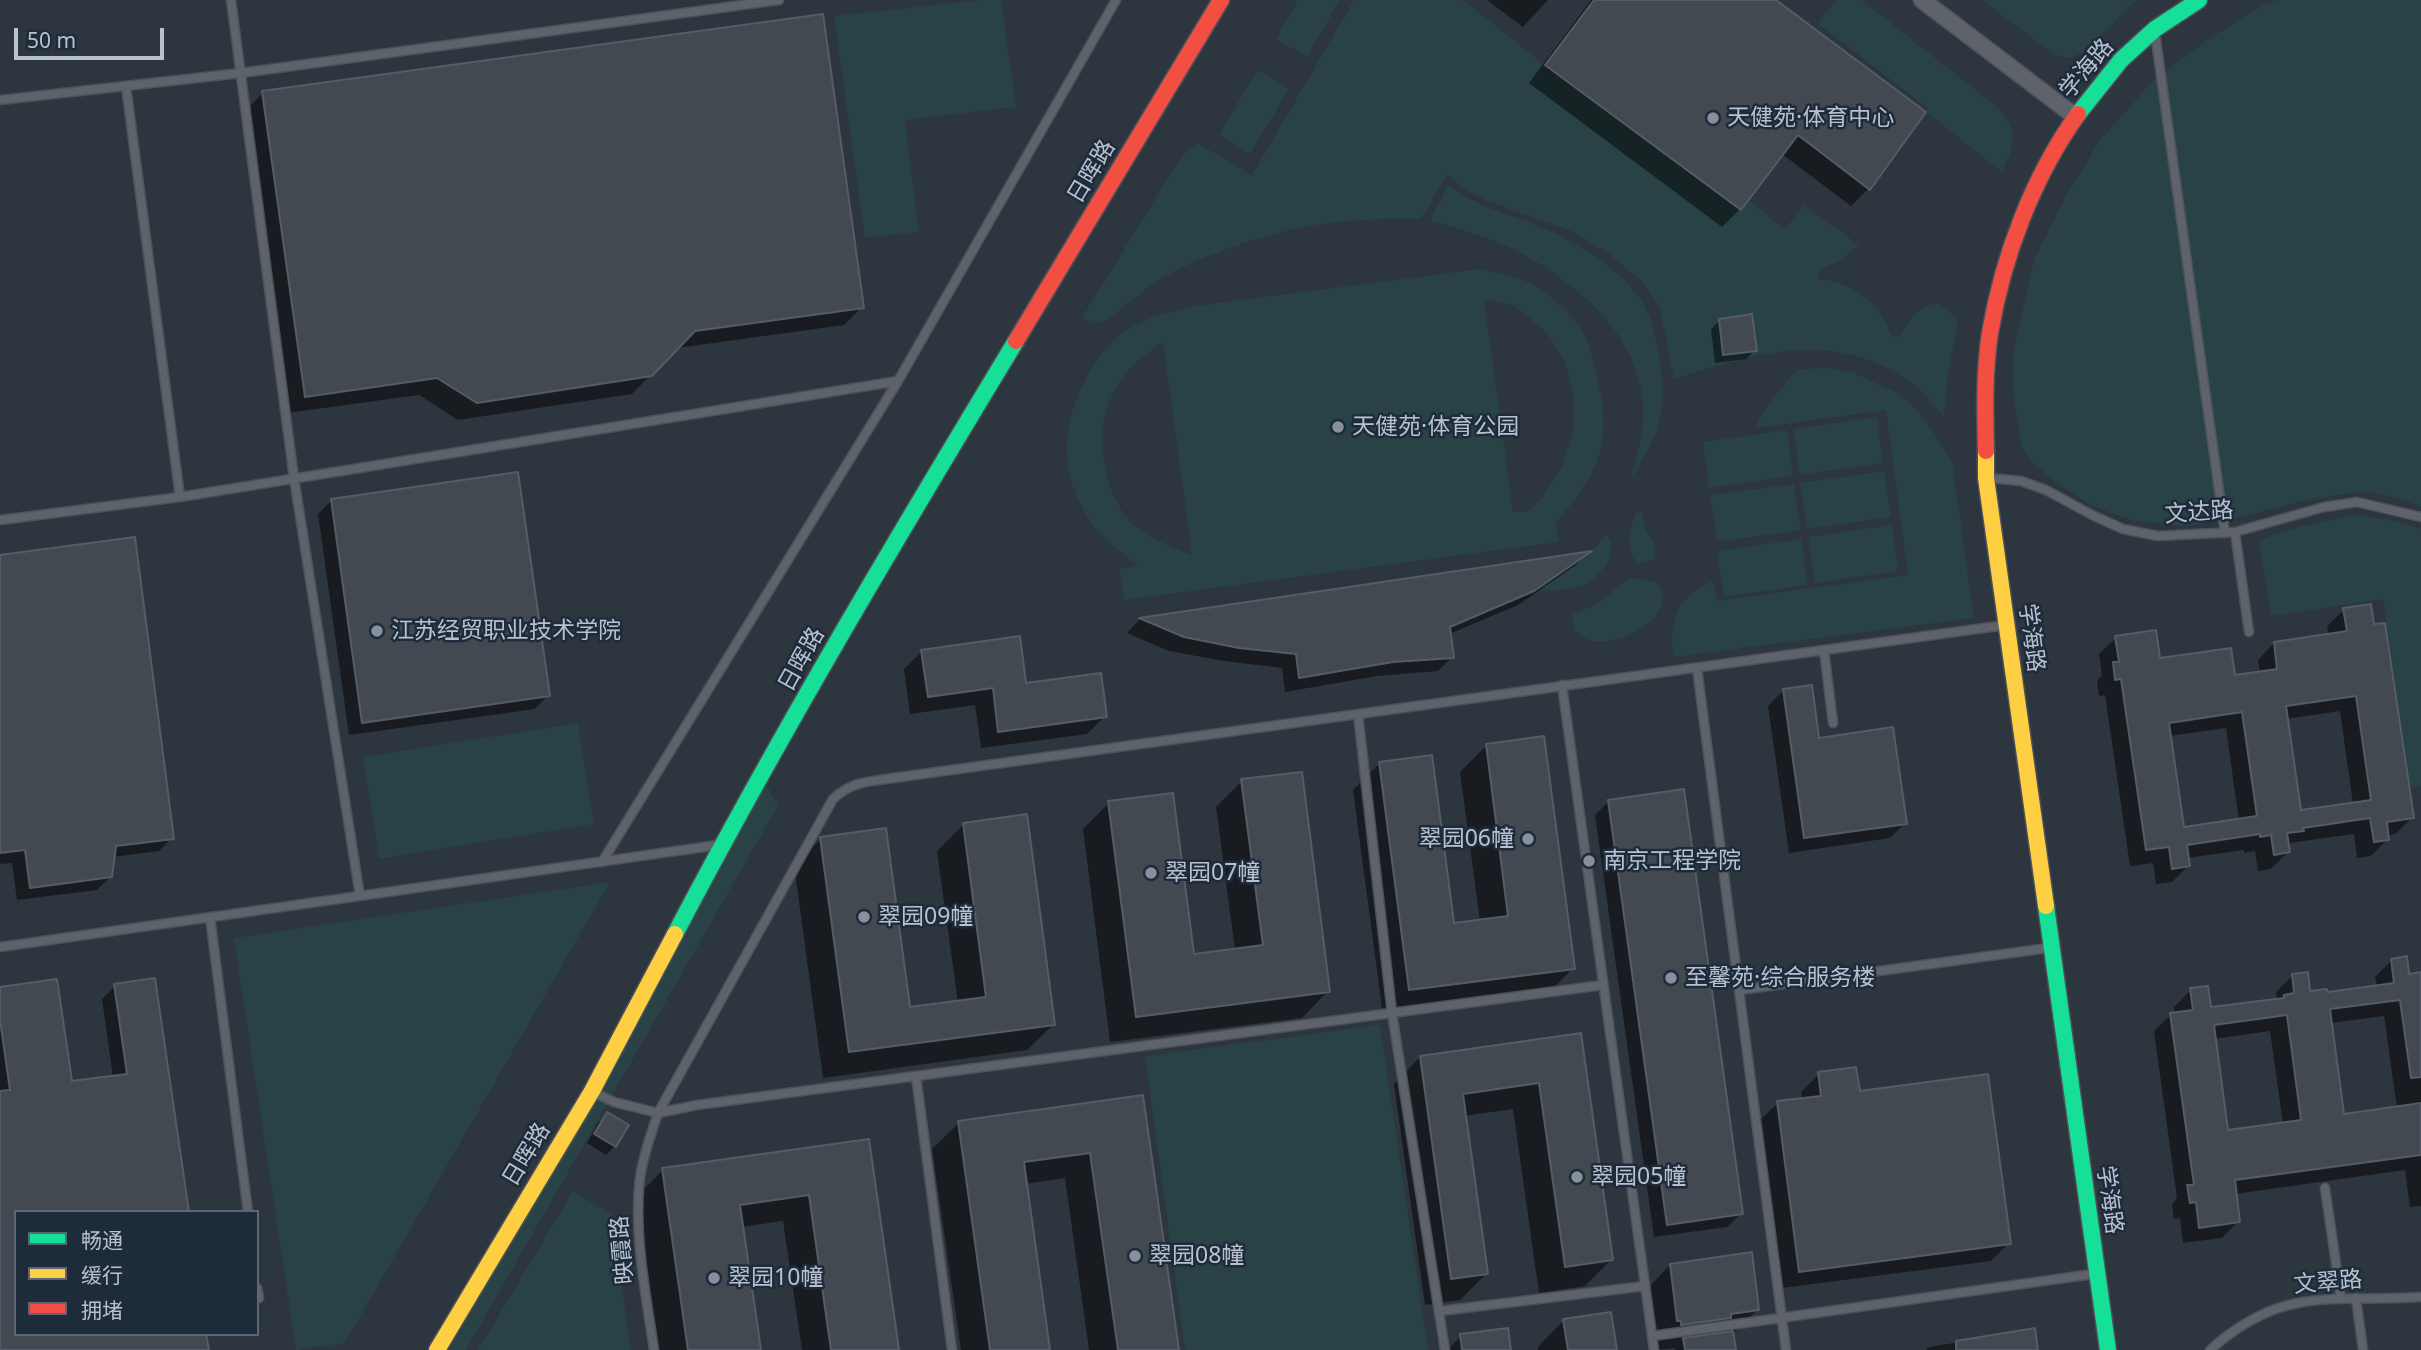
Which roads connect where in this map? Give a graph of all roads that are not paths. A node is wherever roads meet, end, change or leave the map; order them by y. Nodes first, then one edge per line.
1 (231, 0) edge
2 (779, 0) edge
3 (1116, 0) edge
4 (1221, 0) edge
5 (1922, 0) edge
6 (2199, 0) edge
7 (2155, 29) junction
8 (241, 73) junction
9 (126, 86) junction
10 (0, 100) edge
11 (2076, 117) junction
12 (898, 381) junction
13 (294, 478) junction
14 (1986, 478) junction
15 (180, 497) junction
16 (2421, 517) edge
17 (0, 520) edge
18 (2230, 532) junction
19 (2007, 625) junction
20 (2249, 632) dead end
21 (1824, 650) junction
22 (1697, 668) junction
23 (1562, 685) junction
24 (1358, 714) junction
25 (1833, 723) dead end
26 (722, 845) junction
27 (602, 862) junction
28 (360, 896) junction
29 (211, 917) junction
30 (0, 947) edge
31 (2051, 948) junction
32 (1603, 985) junction
33 (1739, 990) junction
34 (1392, 1013) junction
35 (916, 1076) junction
36 (592, 1091) junction
37 (658, 1113) junction
38 (2325, 1188) dead end
39 (248, 1210) edge
40 (2096, 1273) junction
41 (1645, 1286) junction
42 (2421, 1297) edge
43 (2341, 1298) junction
44 (2356, 1298) junction
45 (1440, 1311) junction
46 (1782, 1318) junction
47 (1652, 1336) junction
48 (437, 1350) edge
49 (654, 1350) edge
50 (952, 1350) edge
51 (1445, 1350) edge
52 (1654, 1350) edge
53 (1786, 1350) edge
54 (2108, 1350) edge
55 (2210, 1350) edge
56 (2363, 1350) edge

1 - 8 lane
2 - 8 lane
3 - 12 lane
4 - 26 street, 日晖路
5 - 11 street
6 - 7 street, 学海路
7 - 11 street, 学海路
7 - 18 lane
8 - 9 lane
8 - 13 lane
9 - 10 lane
9 - 15 lane
11 - 14 street, 学海路
12 - 13 lane
12 - 27 lane
13 - 15 lane
13 - 28 lane
14 - 18 lane, 文达路
14 - 19 street, 学海路
15 - 17 lane
16 - 18 lane, 文达路
18 - 20 lane
19 - 21 lane, 映霞路
19 - 31 street, 学海路
21 - 22 lane, 映霞路
21 - 25 lane
22 - 23 lane, 映霞路
22 - 33 lane
23 - 24 lane, 映霞路
23 - 32 lane
24 - 34 lane
24 - 37 lane, 映霞路
26 - 27 lane
26 - 36 street, 日晖路
27 - 28 lane
28 - 29 lane
29 - 30 lane
29 - 39 lane
31 - 33 lane
31 - 40 street, 学海路
32 - 34 lane
32 - 41 lane
33 - 46 lane
34 - 35 lane
34 - 45 lane
35 - 37 lane
35 - 50 lane
36 - 37 lane
36 - 48 street, 日晖路
37 - 49 lane, 映霞路
38 - 43 lane
40 - 46 lane
40 - 54 street, 学海路
41 - 45 lane
41 - 47 lane
42 - 44 lane, 文翠路
43 - 44 lane, 文翠路
43 - 55 lane, 文翠路
44 - 56 lane
45 - 51 lane
46 - 47 lane
46 - 53 lane
47 - 52 lane

